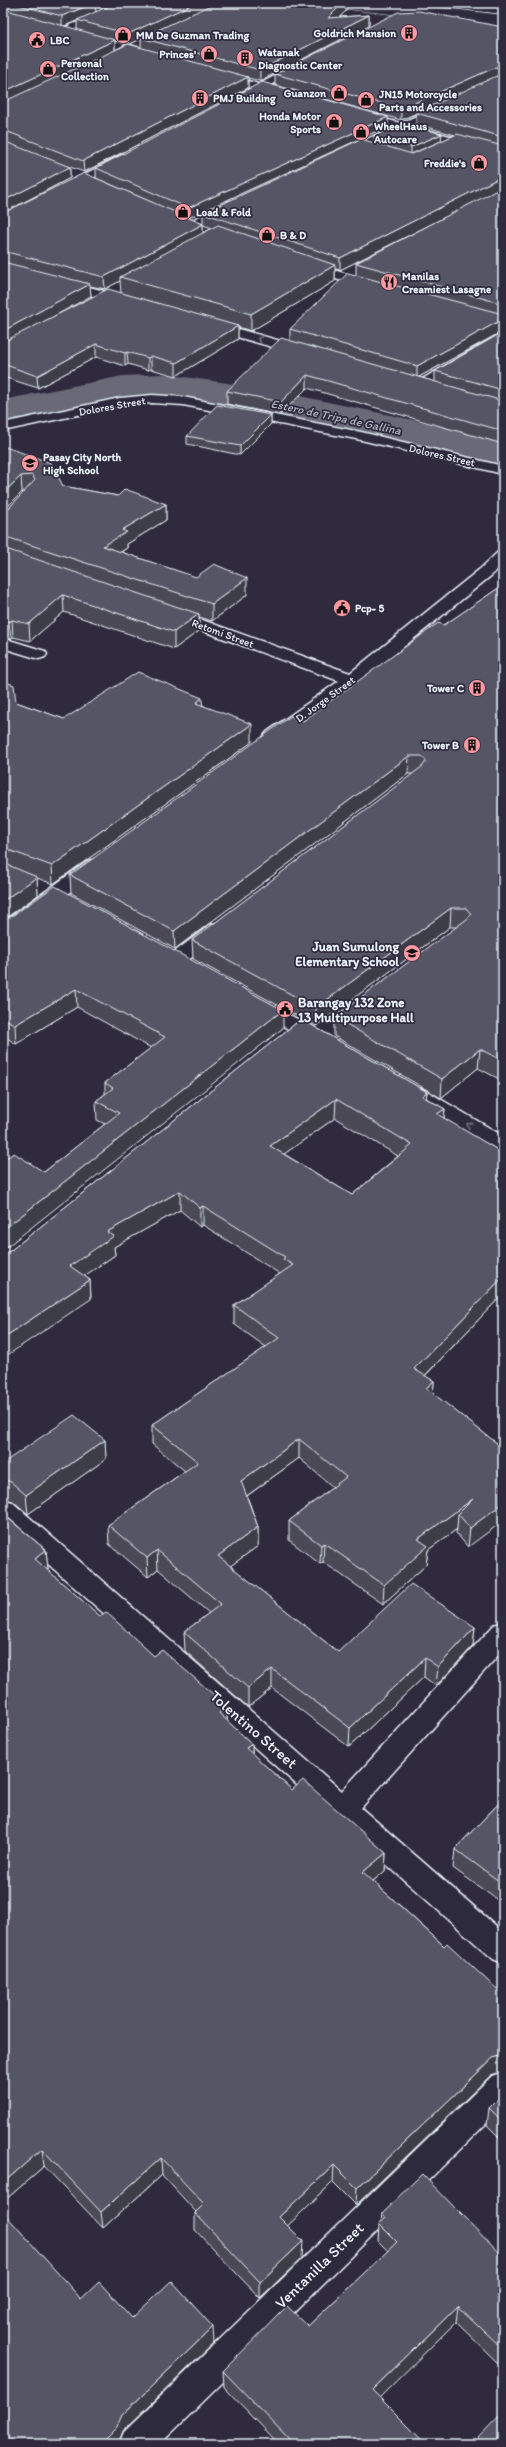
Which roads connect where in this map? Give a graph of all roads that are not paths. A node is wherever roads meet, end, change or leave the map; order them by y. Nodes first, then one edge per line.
1 (74, 3) edge
2 (347, 3) edge
3 (430, 3) edge
4 (460, 3) edge
5 (503, 8) edge
6 (503, 11) edge
7 (503, 21) edge
8 (382, 24) edge
9 (49, 28) edge
10 (62, 32) junction
11 (503, 32) edge
12 (77, 36) edge
13 (308, 62) edge
14 (205, 72) edge
15 (259, 88) junction
16 (296, 98) edge
17 (231, 102) edge
18 (451, 103) edge
19 (349, 112) edge
20 (401, 126) junction
21 (455, 141) junction
22 (360, 145) junction
23 (375, 149) edge
24 (435, 150) edge
25 (133, 153) edge
26 (503, 154) edge
27 (332, 158) edge
28 (69, 172) edge
29 (84, 178) junction
30 (98, 184) edge
31 (50, 196) edge
32 (238, 201) edge
33 (174, 218) edge
34 (188, 225) junction
35 (202, 230) edge
36 (297, 262) edge
37 (3, 268) edge
38 (355, 270) edge
39 (341, 277) junction
40 (120, 288) edge
41 (383, 290) edge
42 (106, 295) junction
43 (85, 306) edge
44 (144, 306) edge
45 (197, 321) edge
46 (503, 336) edge
47 (319, 356) edge
48 (435, 390) edge
49 (3, 427) edge
50 (503, 470) edge
51 (503, 554) edge
52 (156, 609) edge
53 (3, 643) edge
54 (39, 654) dead end
55 (352, 680) junction
56 (262, 745) edge
57 (107, 856) edge
58 (36, 886) edge
59 (55, 894) junction
60 (75, 905) edge
61 (229, 920) edge
62 (3, 931) edge
63 (197, 971) edge
64 (238, 994) edge
65 (316, 1030) junction
66 (282, 1042) edge
67 (338, 1049) edge
68 (400, 1084) edge
69 (503, 1145) edge
70 (7, 1519) edge
71 (503, 1632) edge
72 (344, 1808) junction
73 (503, 1950) edge
74 (503, 2086) edge
75 (136, 2444) edge

1 - 10 main road
2 - 7 main road, bridge
3 - 6 main road
3 - 8 main road
3 - 11 main road
4 - 5 main road
9 - 10 main road
10 - 12 main road
13 - 15 main road
14 - 15 main road
15 - 16 main road
15 - 17 main road
18 - 20 main road
19 - 20 main road
20 - 21 main road
20 - 22 main road
21 - 24 main road
21 - 26 main road
22 - 23 main road
22 - 27 main road
25 - 29 main road
28 - 29 main road
29 - 30 main road
29 - 31 main road
32 - 34 main road
33 - 34 main road
34 - 35 main road
36 - 39 main road
37 - 42 main road
38 - 39 main road
39 - 41 main road
40 - 42 main road
42 - 43 main road
42 - 44 main road
47 -> 45 main road
46 - 48 main road
49 - 50 main road, Dolores Street
51 - 55 main road, D. Jorge Street
52 - 55 main road, Retomi Street
53 - 54 main road
55 - 56 main road, D. Jorge Street
57 - 59 main road
58 - 59 main road
59 - 60 main road
59 - 62 main road
61 - 63 main road
64 - 65 main road
65 - 66 main road
65 - 67 main road
69 -> 68 main road
70 - 72 main road, Tolentino Street
71 - 72 main road
72 - 73 main road, Tolentino Street
74 - 75 main road, Ventanilla Street

